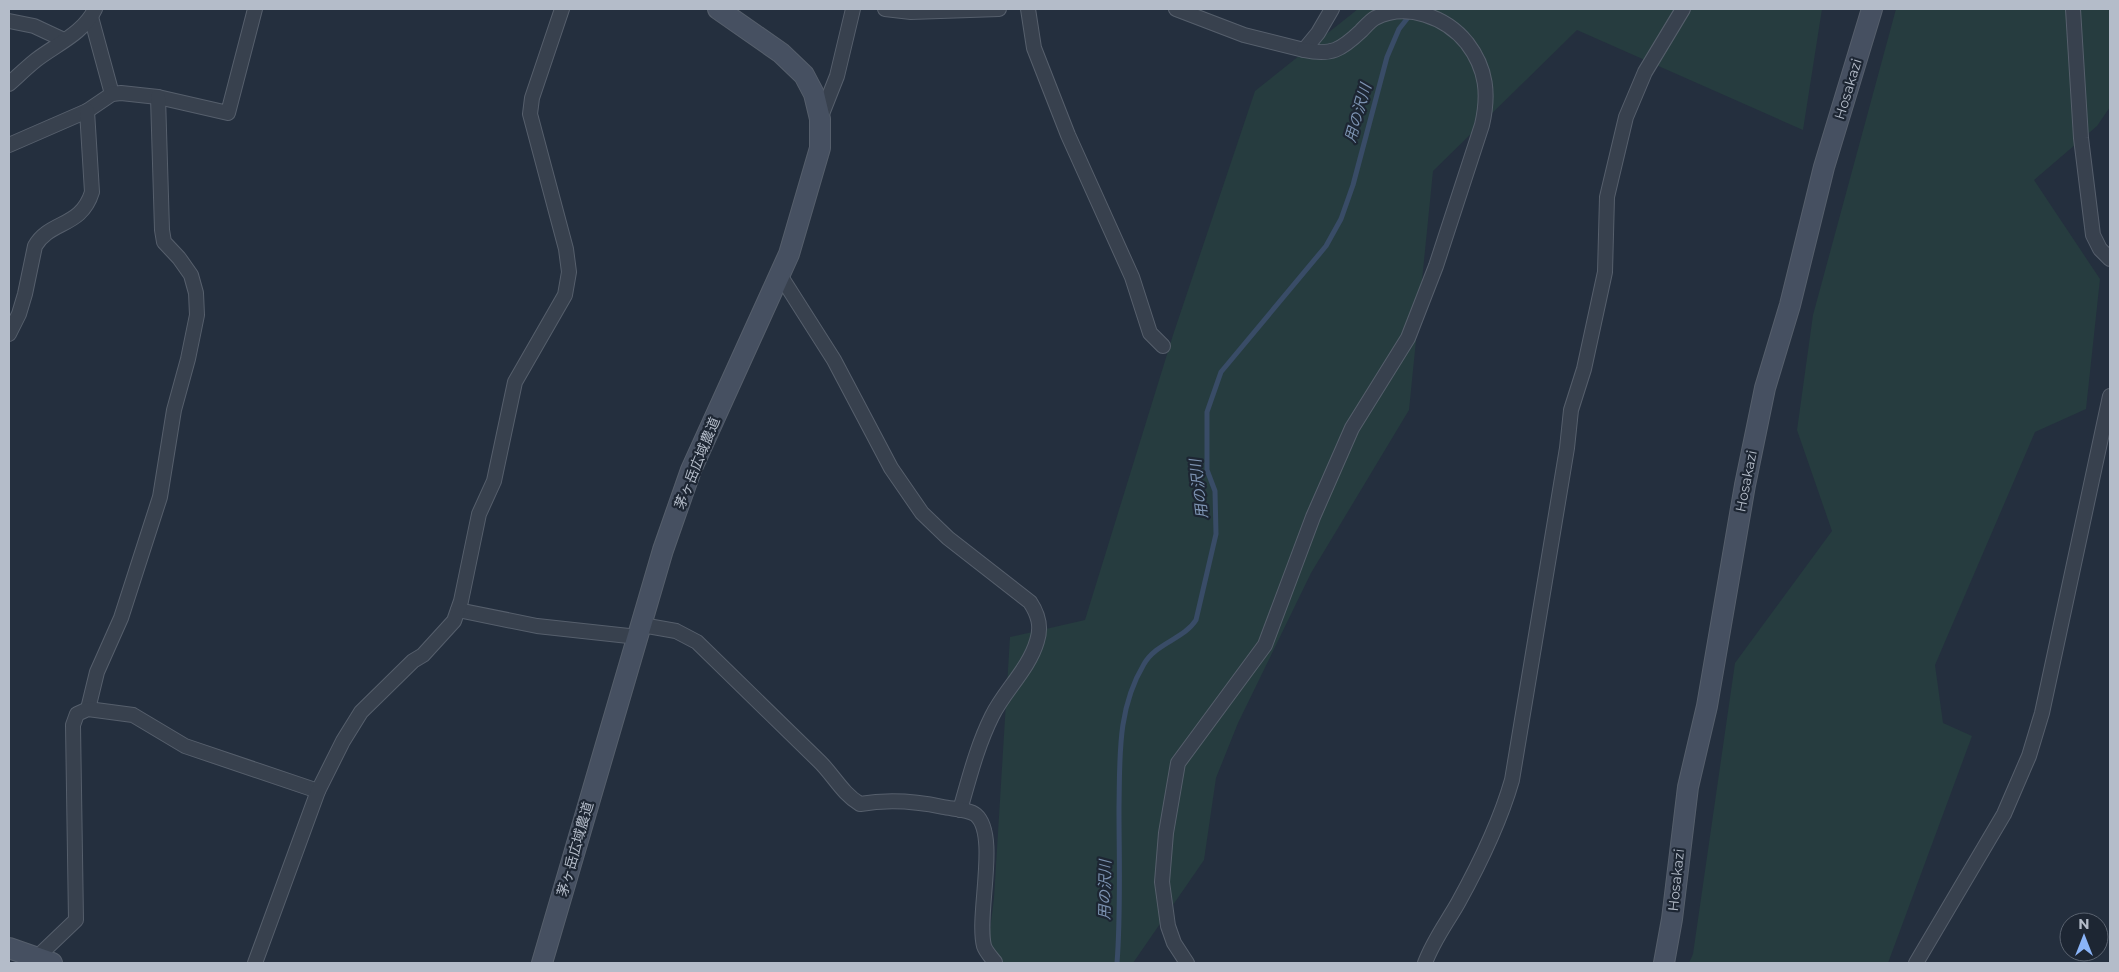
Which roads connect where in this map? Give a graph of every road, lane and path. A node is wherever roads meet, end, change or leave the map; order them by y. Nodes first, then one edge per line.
1 (255, 9) edge
2 (562, 9) edge
3 (718, 9) edge
4 (853, 9) edge
5 (884, 9) edge
6 (999, 9) edge
7 (1028, 9) edge
8 (1176, 9) edge
9 (1332, 9) edge
10 (1683, 9) edge
11 (1872, 9) edge
12 (2073, 9) edge
13 (93, 13) edge
14 (9, 21) edge
15 (64, 40) junction
16 (1304, 50) junction
17 (9, 84) edge
18 (112, 94) junction
19 (158, 97) junction
20 (87, 111) junction
21 (820, 119) junction
22 (9, 145) edge
23 (2110, 260) edge
24 (780, 275) junction
25 (9, 334) edge
26 (1163, 346) dead end
27 (2110, 396) edge
28 (458, 610) junction
29 (640, 631) junction
30 (88, 709) junction
31 (318, 791) junction
32 (960, 810) junction
33 (9, 948) edge
34 (40, 961) edge
35 (994, 962) edge
36 (255, 963) edge
37 (542, 963) edge
38 (1187, 963) edge
39 (1425, 963) edge
40 (1664, 963) edge
41 (1916, 963) edge

1 - 19 street
2 - 28 street
3 - 21 street, 茅ヶ岳広域農道
4 - 21 street
5 - 6 street
7 - 26 street
8 - 16 street
9 - 16 street
10 - 39 street
11 - 40 street, Hosakazi
12 - 23 street
13 - 15 street
13 - 18 street
14 - 15 street
15 - 17 street
16 - 38 street
18 - 19 street
18 - 20 street
19 - 30 street
20 - 22 street
20 - 25 street
21 - 24 street, 茅ヶ岳広域農道
24 - 29 street, 茅ヶ岳広域農道
24 - 32 street
27 - 41 street
28 - 29 street
28 - 31 street
29 - 32 street
29 - 37 street, 茅ヶ岳広域農道
30 - 31 street
30 - 34 street
31 - 36 street
32 - 35 street
33 - 34 street

